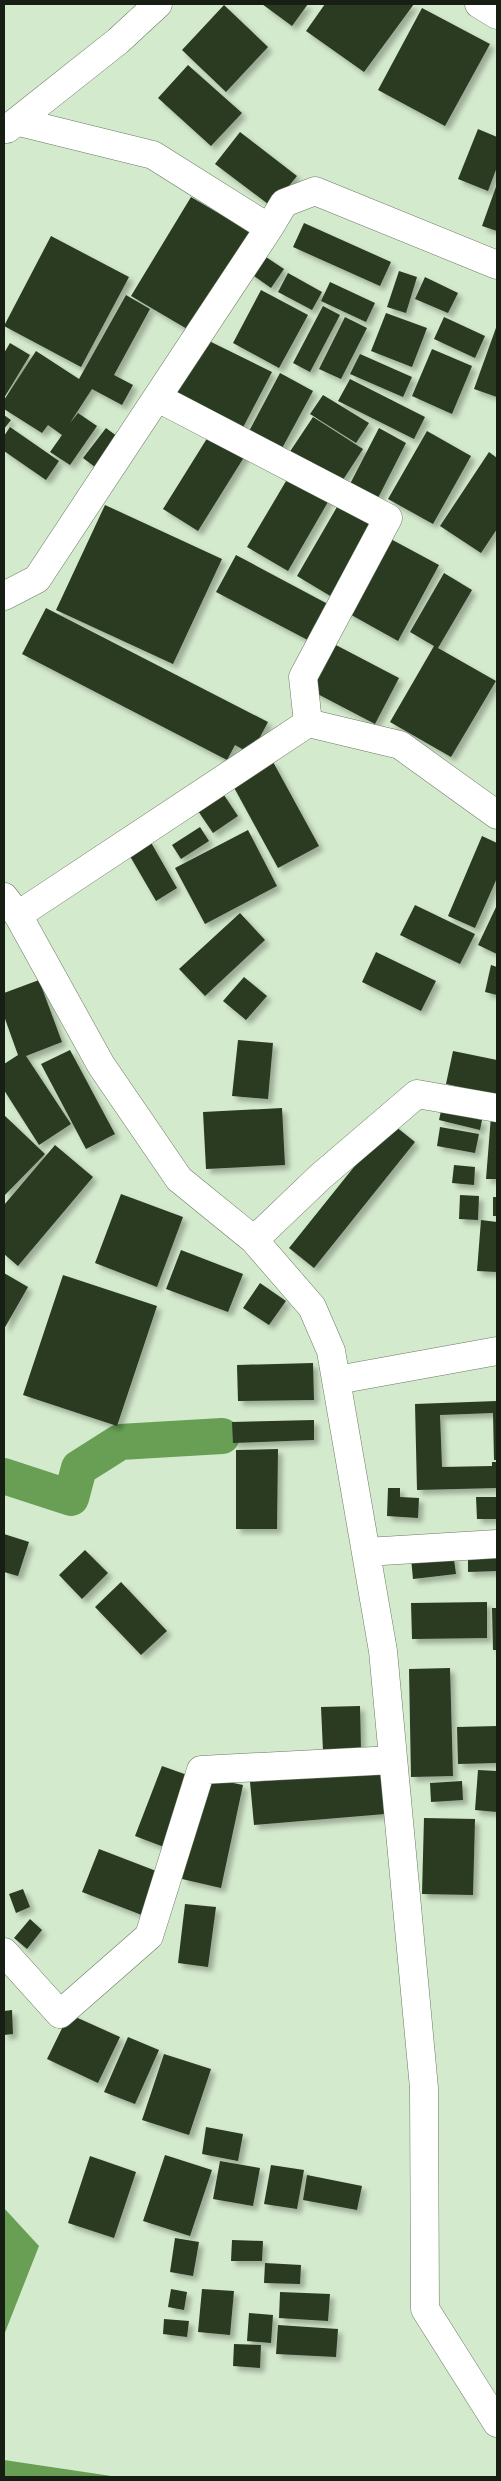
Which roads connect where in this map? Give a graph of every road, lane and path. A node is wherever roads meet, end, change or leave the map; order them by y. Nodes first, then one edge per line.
1 (158, 4) edge
2 (479, 4) edge
3 (497, 15) edge
4 (11, 126) edge
5 (269, 228) junction
6 (497, 265) edge
7 (158, 398) junction
8 (4, 596) edge
9 (308, 723) junction
10 (497, 815) edge
11 (11, 906) edge
12 (497, 1108) edge
13 (254, 1240) junction
14 (497, 1351) edge
15 (337, 1380) junction
16 (497, 1544) edge
17 (366, 1552) junction
18 (393, 1760) junction
19 (4, 1952) edge
20 (497, 2423) edge

1 - 4 street
2 - 3 street
4 - 5 street
5 - 6 street
5 - 7 street
7 - 8 street
7 - 9 street
9 - 10 street
9 - 11 street
11 - 13 street
12 - 13 street
13 - 15 street
14 - 15 street
15 - 17 street
16 - 17 street
17 - 18 street
18 - 19 street
18 - 20 street

